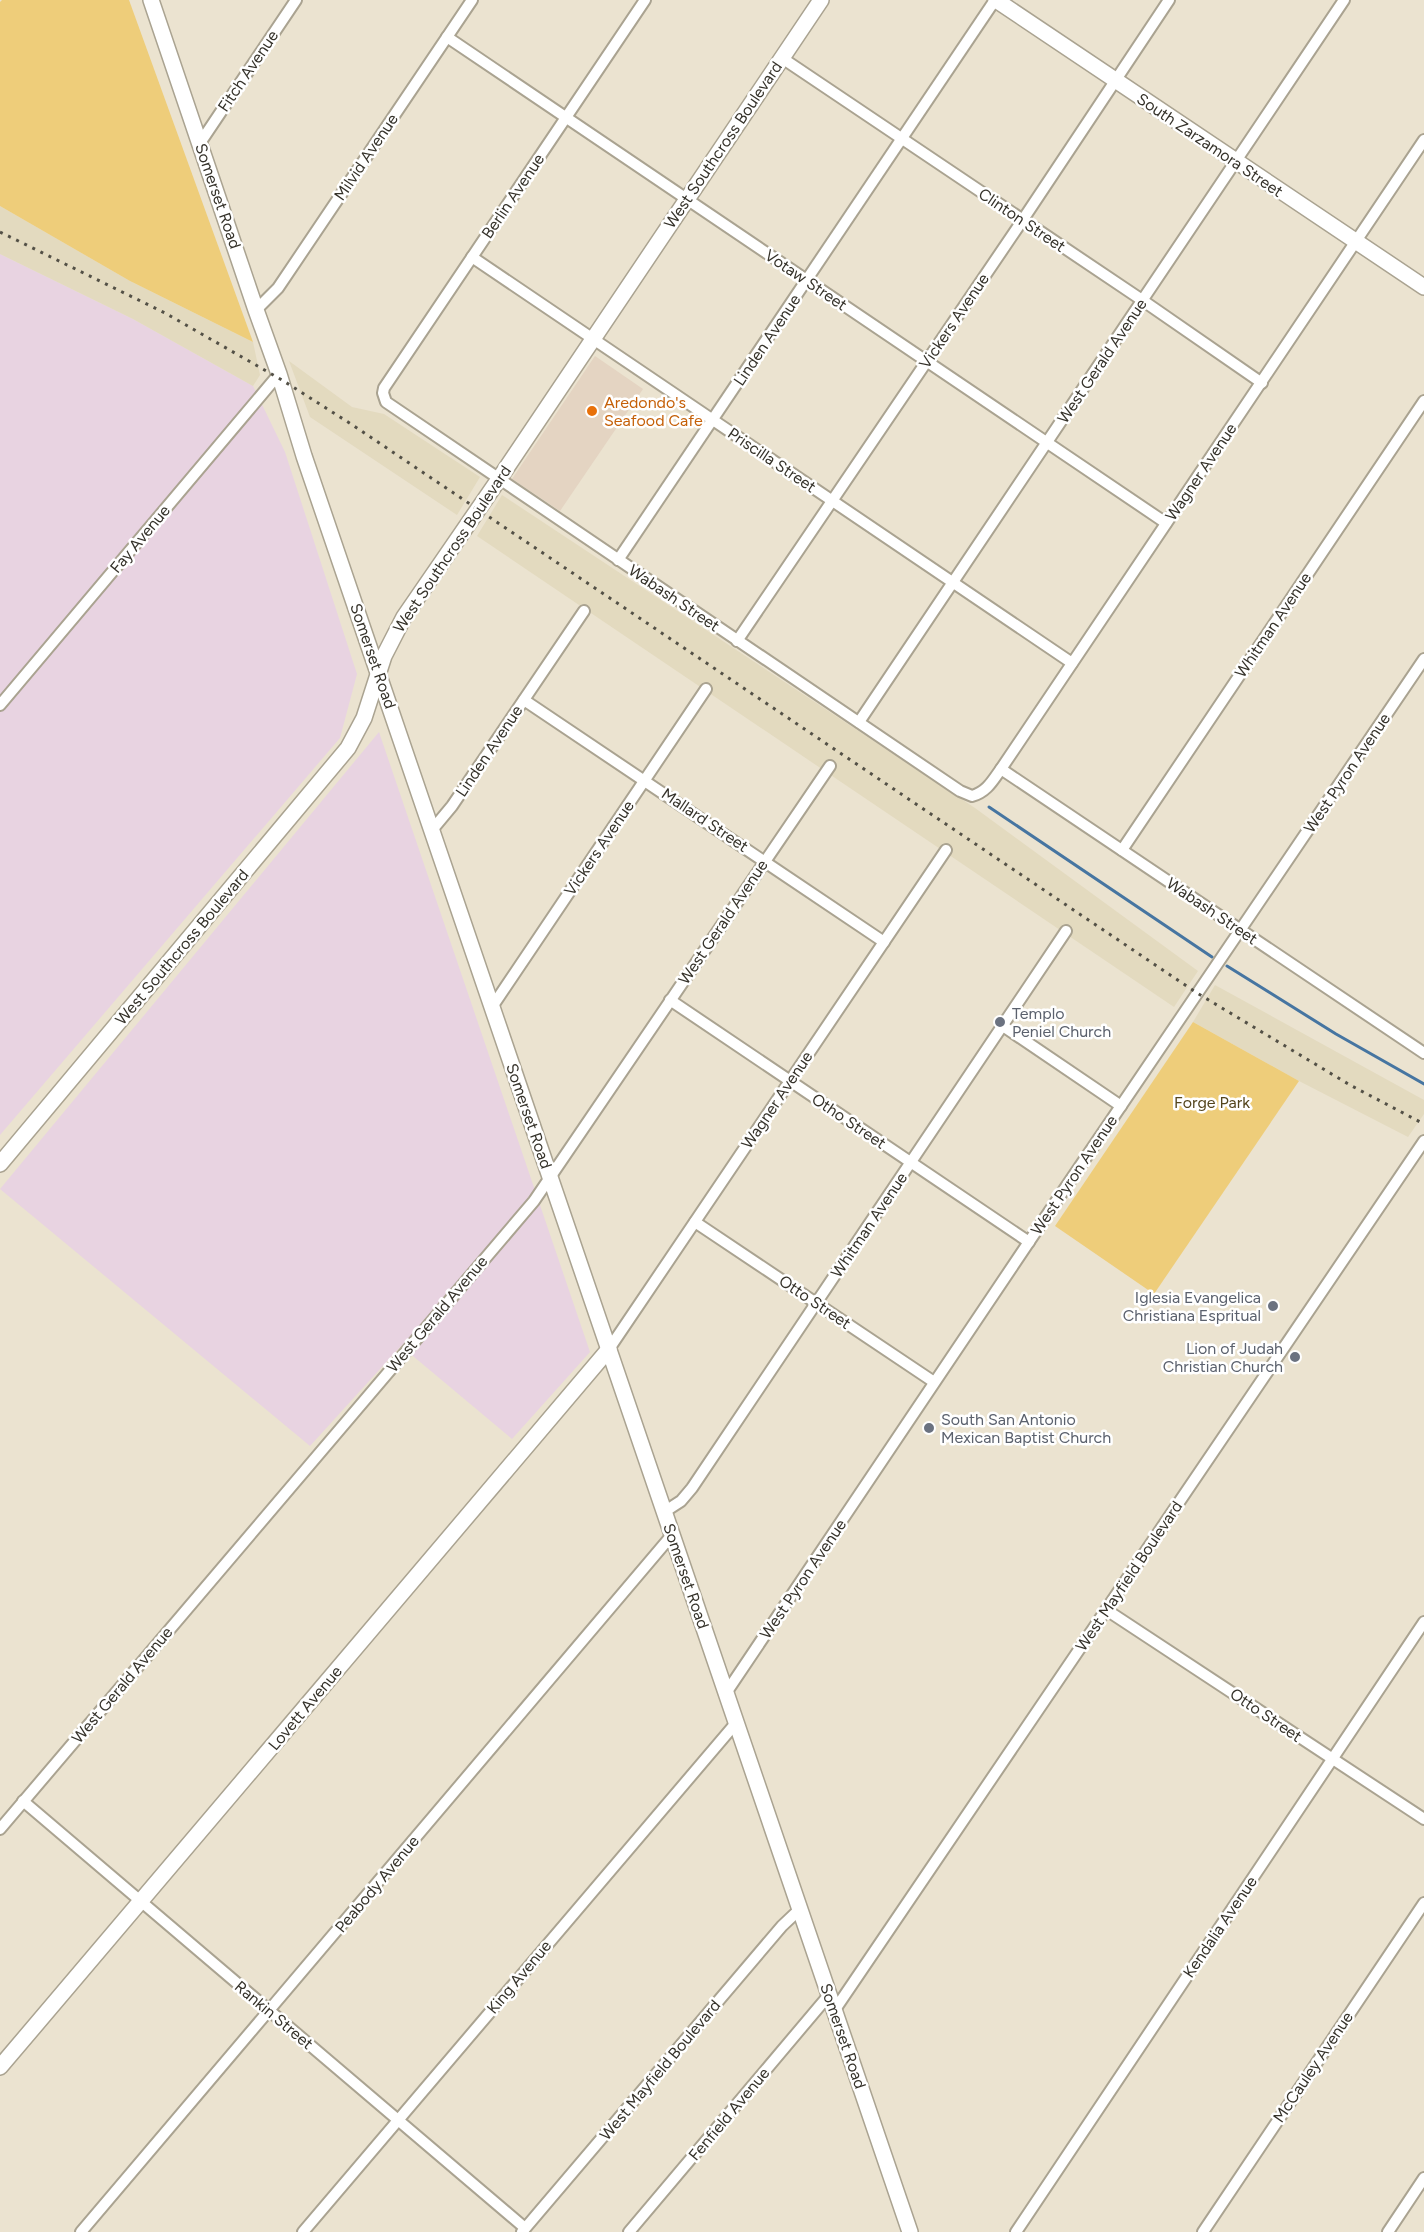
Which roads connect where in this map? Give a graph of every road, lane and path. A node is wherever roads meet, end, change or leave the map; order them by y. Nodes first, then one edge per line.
1 (151, 0) edge
2 (296, 0) edge
3 (472, 0) edge
4 (645, 0) edge
5 (821, 0) edge
6 (996, 0) edge
7 (1169, 0) edge
8 (1344, 0) edge
9 (447, 37) junction
10 (782, 58) junction
11 (1114, 81) junction
12 (566, 117) junction
13 (902, 139) junction
14 (1424, 140) edge
15 (200, 143) junction
16 (1236, 162) junction
17 (687, 199) junction
18 (1022, 221) junction
19 (1355, 242) junction
20 (472, 257) junction
21 (807, 280) junction
22 (1424, 288) edge
23 (1142, 300) junction
24 (256, 310) junction
25 (593, 339) junction
26 (927, 362) junction
27 (279, 374) junction
28 (1262, 383) junction
29 (383, 393) joint
30 (1424, 400) edge
31 (713, 420) junction
32 (1047, 443) junction
33 (499, 480) junction
34 (833, 501) junction
35 (1166, 523) junction
36 (618, 560) junction
37 (953, 582) junction
38 (584, 611) dead end
39 (737, 641) junction
40 (1424, 659) edge
41 (1072, 663) junction
42 (378, 672) junction
43 (706, 689) dead end
44 (524, 700) junction
45 (0, 705) edge
46 (859, 722) junction
47 (830, 765) dead end
48 (1001, 768) junction
49 (645, 780) junction
50 (972, 796) joint
51 (432, 830) junction
52 (946, 850) dead end
53 (1122, 850) junction
54 (765, 861) junction
55 (1240, 930) junction
56 (1066, 931) dead end
57 (884, 942) junction
58 (670, 1000) junction
59 (492, 1007) junction
60 (1003, 1026) junction
61 (1424, 1053) edge
62 (790, 1081) junction
63 (1120, 1106) junction
64 (1424, 1141) edge
65 (1419, 1157) edge
66 (911, 1163) junction
67 (0, 1164) edge
68 (550, 1177) junction
69 (695, 1222) junction
70 (1029, 1242) junction
71 (816, 1303) junction
72 (609, 1349) junction
73 (934, 1382) junction
74 (664, 1512) junction
75 (672, 1535) junction
76 (1108, 1611) junction
77 (1424, 1622) edge
78 (726, 1694) junction
79 (736, 1723) junction
80 (1332, 1759) junction
81 (24, 1801) junction
82 (1424, 1819) edge
83 (0, 1829) edge
84 (140, 1902) junction
85 (1424, 1903) edge
86 (800, 1910) junction
87 (829, 1995) junction
88 (269, 2011) junction
89 (834, 2011) junction
90 (0, 2067) edge
91 (397, 2121) junction
92 (1424, 2178) edge
93 (523, 2230) edge
94 (81, 2232) edge
95 (303, 2232) edge
96 (629, 2232) edge
97 (910, 2232) edge
98 (1016, 2232) edge
99 (1203, 2232) edge
100 (1388, 2232) edge

1 - 15 main road, Somerset Road
2 - 15 street, Fitch Avenue
3 - 9 street, Milvid Avenue
4 - 12 street, Berlin Avenue
5 - 10 main road, West Southcross Boulevard
6 - 11 main road, South Zarzamora Street
6 - 13 street, Linden Avenue
7 - 11 street, Vickers Avenue
8 - 16 street, West Gerald Avenue
9 - 12 street, Votaw Street
9 - 24 street, Milvid Avenue
10 - 13 street, Clinton Street
10 - 17 main road, West Southcross Boulevard
11 - 16 main road, South Zarzamora Street
11 - 18 street, Vickers Avenue
12 - 17 street, Votaw Street
12 - 20 street, Berlin Avenue
13 - 18 street, Clinton Street
13 - 21 street, Linden Avenue
14 - 19 street, Wagner Avenue
15 - 24 main road, Somerset Road
16 - 19 main road, South Zarzamora Street
16 - 23 street, West Gerald Avenue
17 - 21 street, Votaw Street
17 - 25 main road, West Southcross Boulevard
18 - 23 street, Clinton Street
18 - 26 street, Vickers Avenue
19 - 22 main road, South Zarzamora Street
19 - 28 street, Wagner Avenue
20 - 25 street, Priscilla Street
20 - 29 street, Berlin Avenue
21 - 26 street, Votaw Street
21 - 31 street, Linden Avenue
23 - 28 street, Clinton Street
23 - 32 street, West Gerald Avenue
24 - 27 main road, Somerset Road
25 - 31 street, Priscilla Street
25 - 33 main road, West Southcross Boulevard
26 - 32 street, Votaw Street
26 - 34 street, Vickers Avenue
27 - 42 main road, Somerset Road
27 - 45 street, Fay Avenue
28 - 35 street, Wagner Avenue
29 - 33 street, Wabash Street
30 - 53 street, Whitman Avenue
31 - 34 street, Priscilla Street
31 - 36 street, Linden Avenue
32 - 35 street, Votaw Street
32 - 37 street, West Gerald Avenue
33 - 36 street, Wabash Street
33 - 42 main road, West Southcross Boulevard
34 - 37 street, Priscilla Street
34 - 39 street, Vickers Avenue
35 - 41 street, Wagner Avenue
36 - 39 street, Wabash Street
37 - 41 street, Priscilla Street
37 - 46 street, West Gerald Avenue
38 - 44 street, Linden Avenue
39 - 46 street, Wabash Street
40 - 55 street, West Pyron Avenue
41 - 48 street, Wagner Avenue
42 - 51 main road, Somerset Road
42 - 67 main road, West Southcross Boulevard
43 - 49 street, Vickers Avenue
44 - 49 street, Mallard Street
44 - 51 street, Linden Avenue
46 - 50 street, Wabash Street
47 - 54 street, West Gerald Avenue
48 - 50 street, Wagner Avenue
48 - 53 street, Wabash Street
49 - 54 street, Mallard Street
49 - 59 street, Vickers Avenue
51 - 59 main road, Somerset Road
52 - 57 street, Wagner Avenue
53 - 55 street, Wabash Street
54 - 57 street, Mallard Street
54 - 58 street, West Gerald Avenue
55 - 61 street, Wabash Street
55 - 63 street, West Pyron Avenue
56 - 60 street, Whitman Avenue
57 - 62 street, Wagner Avenue
58 - 62 street, Otho Street
58 - 68 street, West Gerald Avenue
59 - 68 main road, Somerset Road
60 - 63 street
60 - 66 street, Whitman Avenue
62 - 66 street, Otho Street
62 - 69 street, Wagner Avenue
63 - 70 street, West Pyron Avenue
64 - 65 street, West Mayfield Boulevard
65 - 76 street, West Mayfield Boulevard
66 - 70 street, Otho Street
66 - 71 street, Whitman Avenue
68 - 72 main road, Somerset Road
68 - 81 street, West Gerald Avenue
69 - 71 street, Otto Street
69 - 72 street, Wagner Avenue
70 - 73 street, West Pyron Avenue
71 - 73 street, Otto Street
71 - 74 street, Whitman Avenue
72 - 74 main road, Somerset Road
72 - 84 main road, Lovett Avenue
73 - 78 street, West Pyron Avenue
74 - 75 main road, Somerset Road
75 - 78 main road, Somerset Road
75 - 88 street, Peabody Avenue
76 - 80 street, Otto Street
76 - 89 street, West Mayfield Boulevard
77 - 80 street, Kendalia Avenue
78 - 79 main road, Somerset Road
79 - 86 main road, Somerset Road
79 - 91 street, King Avenue
80 - 82 street, Otto Street
80 - 98 street, Kendalia Avenue
81 - 83 street, West Gerald Avenue
81 - 84 street, Rankin Street
84 - 88 street, Rankin Street
84 - 90 main road, Lovett Avenue
85 - 99 street, McCauley Avenue
86 - 87 main road, Somerset Road
86 - 93 street, West Mayfield Boulevard
87 - 89 main road, Somerset Road
87 - 96 street, Fenfield Avenue
88 - 91 street, Rankin Street
88 - 94 street, Peabody Avenue
89 - 97 main road, Somerset Road
91 - 93 street, Rankin Street
91 - 95 street, King Avenue
92 - 100 street

